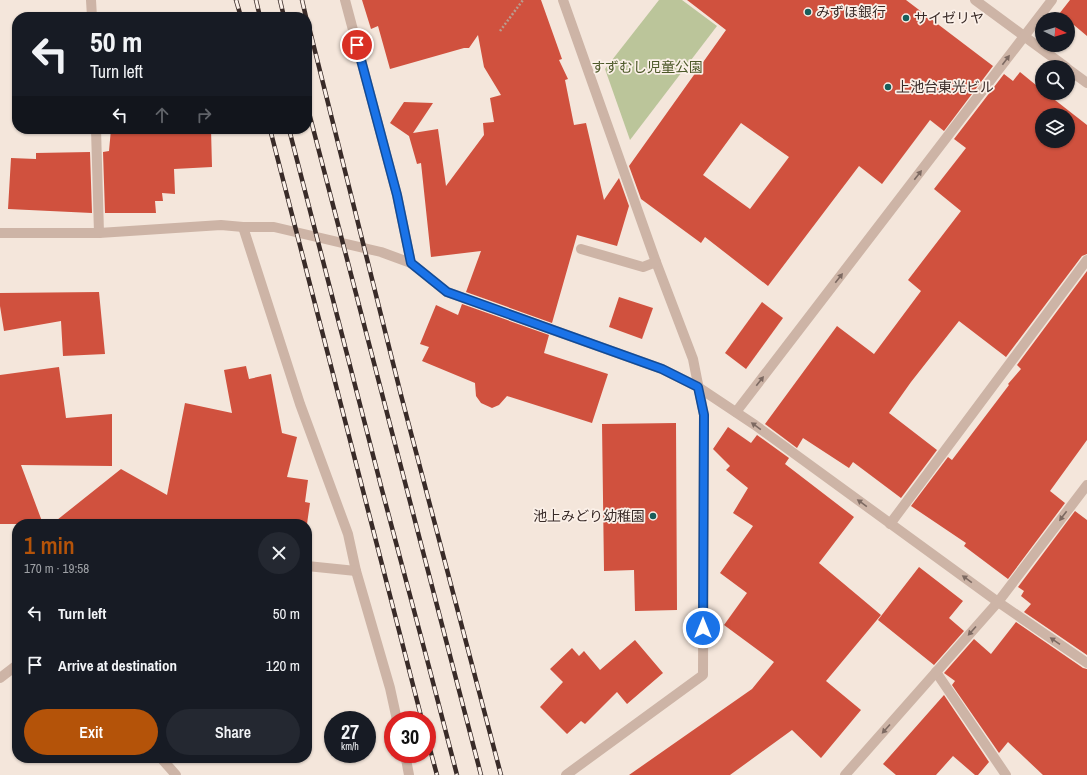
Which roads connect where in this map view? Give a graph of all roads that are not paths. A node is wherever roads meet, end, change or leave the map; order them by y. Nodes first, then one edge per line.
1 (91, 0) edge
2 (345, 0) edge
3 (562, 0) edge
4 (975, 0) edge
5 (1052, 0) edge
6 (92, 12) edge
7 (1024, 37) junction
8 (1056, 60) edge
9 (1075, 74) edge
10 (1087, 83) edge
11 (96, 134) edge
12 (244, 227) junction
13 (0, 233) edge
14 (99, 233) junction
15 (581, 249) dead end
16 (1087, 260) edge
17 (656, 262) junction
18 (411, 263) junction
19 (698, 387) junction
20 (736, 412) junction
21 (1087, 485) edge
22 (890, 524) junction
23 (312, 567) edge
24 (356, 571) junction
25 (998, 602) junction
26 (1087, 663) edge
27 (12, 669) edge
28 (936, 672) junction
29 (0, 678) edge
30 (395, 711) edge
31 (165, 763) edge
32 (407, 763) edge
33 (176, 775) edge
34 (410, 775) edge
35 (566, 775) edge
36 (845, 775) edge
37 (1006, 775) edge

1 - 6 street
2 - 18 street
3 - 17 street
4 - 7 street
5 - 7 street
7 - 8 street
20 -> 7 street
9 - 10 street
11 - 14 street
12 - 14 street
12 - 18 street
12 - 24 street
13 - 14 street
15 - 17 street
16 - 22 street
17 - 19 street
18 - 19 street
19 - 20 street
19 - 35 street
22 -> 20 street
21 -> 25 street
25 -> 22 street
23 - 24 street
24 - 30 street
26 -> 25 street
25 -> 28 street
27 - 29 street
28 -> 36 street
28 - 37 street
31 - 33 street
32 - 34 street

